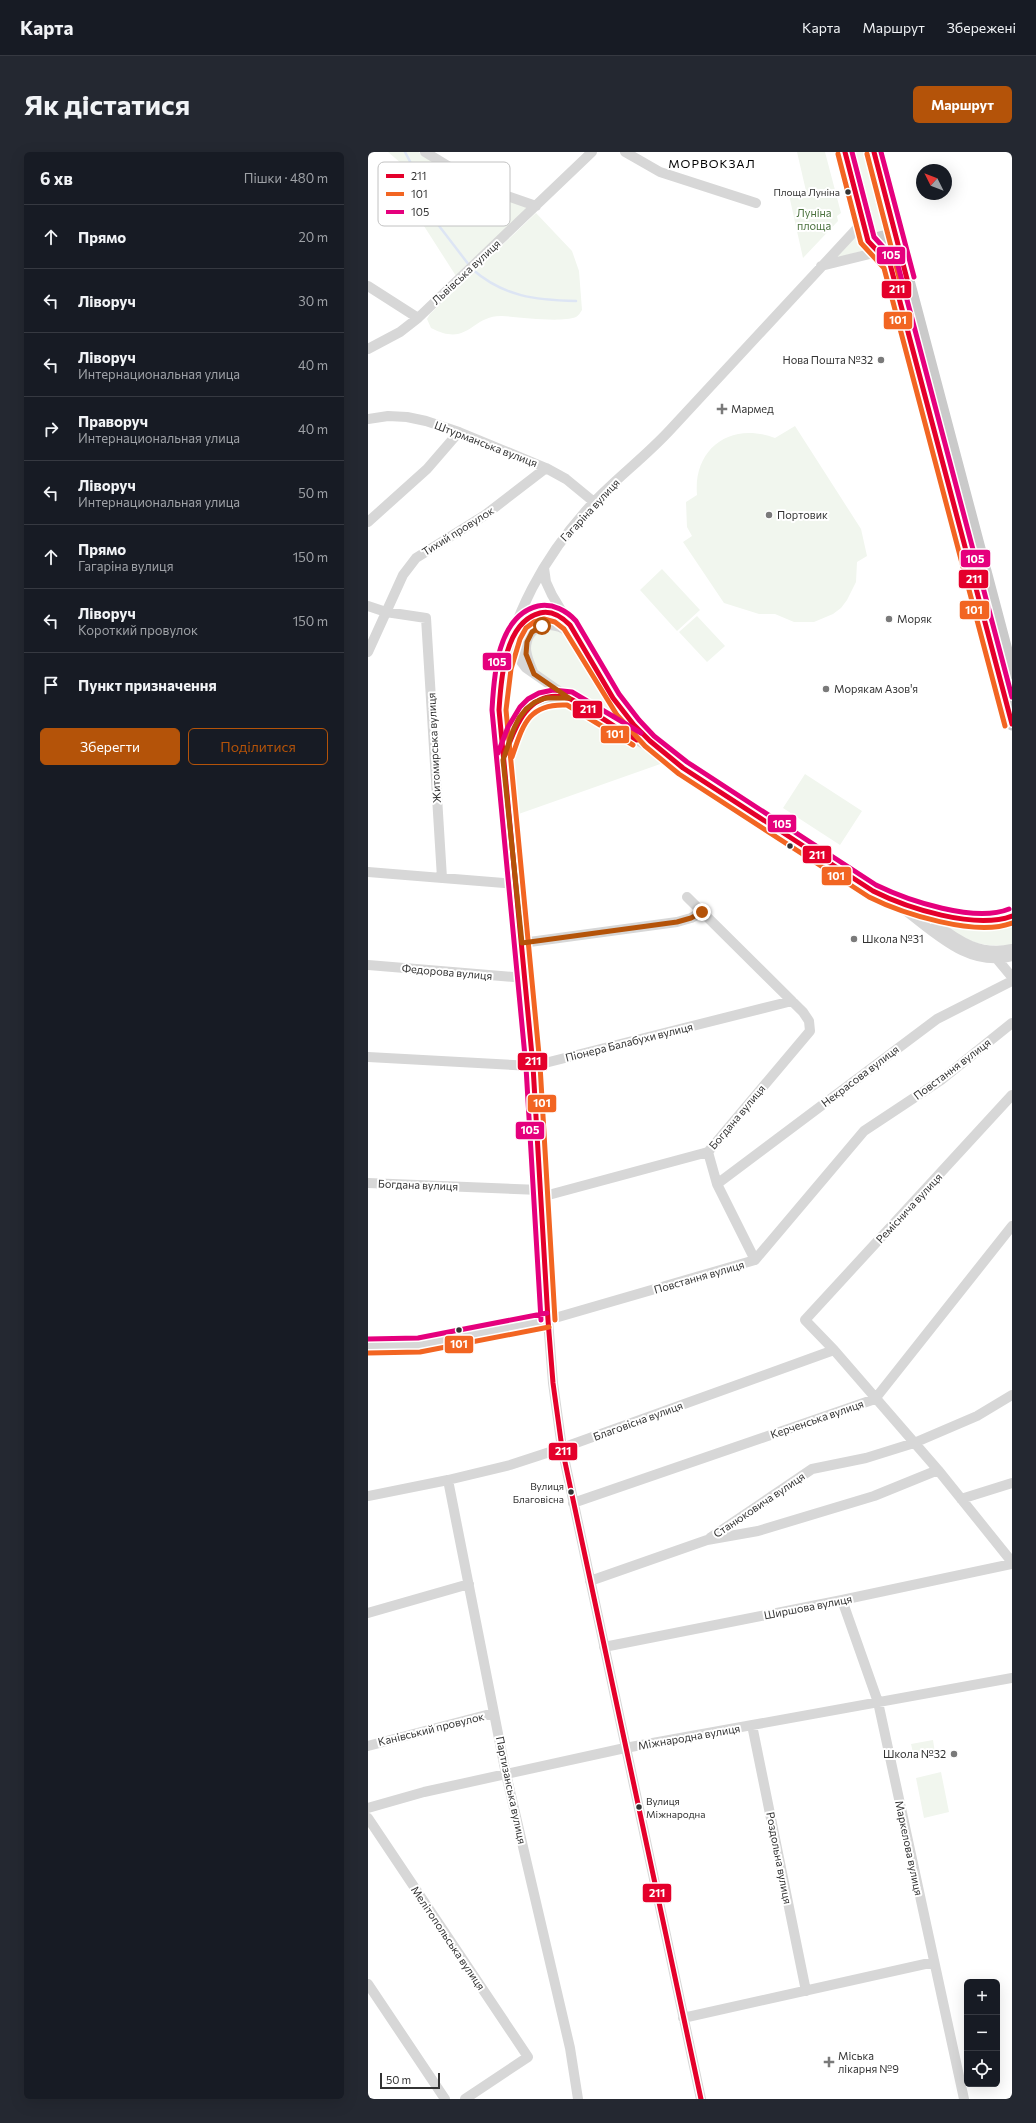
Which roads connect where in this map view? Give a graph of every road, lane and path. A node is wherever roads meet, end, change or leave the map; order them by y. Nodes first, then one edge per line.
1 (425, 152) edge
2 (592, 152) edge
3 (625, 152) edge
4 (845, 152) edge
5 (874, 152) edge
6 (441, 162) edge
7 (510, 197) edge
8 (756, 203) dead end
9 (536, 206) junction
10 (863, 222) junction
11 (895, 234) junction
12 (868, 241) junction
13 (878, 252) junction
14 (821, 266) junction
15 (368, 286) edge
16 (418, 318) junction
17 (368, 349) edge
18 (368, 419) edge
19 (459, 432) junction
20 (546, 468) junction
21 (594, 502) junction
22 (368, 522) edge
23 (544, 566) junction
24 (368, 606) edge
25 (386, 612) junction
26 (570, 625) junction
27 (514, 632) junction
28 (368, 652) edge
29 (596, 668) junction
30 (1012, 673) edge
31 (534, 674) junction
32 (569, 698) junction
33 (1012, 724) edge
34 (503, 760) junction
35 (683, 768) junction
36 (368, 872) edge
37 (442, 878) junction
38 (516, 884) junction
39 (687, 897) dead end
40 (894, 902) junction
41 (916, 910) junction
42 (702, 912) junction
43 (1012, 916) edge
44 (522, 943) junction
45 (1012, 949) edge
46 (1012, 956) edge
47 (997, 958) junction
48 (368, 965) edge
49 (1012, 977) edge
50 (525, 978) junction
51 (1012, 982) edge
52 (792, 1001) junction
53 (1012, 1024) edge
54 (368, 1057) edge
55 (533, 1066) junction
56 (1012, 1095) edge
57 (708, 1152) junction
58 (368, 1183) edge
59 (717, 1184) junction
60 (540, 1193) junction
61 (1012, 1226) edge
62 (755, 1260) junction
63 (548, 1320) junction
64 (368, 1346) edge
65 (834, 1350) junction
66 (1012, 1395) edge
67 (875, 1399) junction
68 (914, 1443) junction
69 (562, 1448) junction
70 (938, 1470) junction
71 (448, 1480) junction
72 (1012, 1483) edge
73 (368, 1496) edge
74 (961, 1499) junction
75 (573, 1503) junction
76 (707, 1540) junction
77 (1012, 1563) edge
78 (590, 1581) junction
79 (469, 1584) junction
80 (842, 1600) junction
81 (368, 1613) edge
82 (604, 1647) junction
83 (1012, 1678) edge
84 (878, 1702) junction
85 (494, 1713) junction
86 (752, 1725) junction
87 (368, 1746) edge
88 (625, 1748) junction
89 (506, 1774) junction
90 (368, 1808) edge
91 (368, 1818) edge
92 (934, 1962) junction
93 (368, 1984) edge
94 (806, 1990) junction
95 (683, 2018) junction
96 (445, 2099) edge
97 (465, 2099) edge
98 (578, 2099) edge
99 (701, 2099) edge
100 (964, 2099) edge

1 - 6 street
2 - 9 street, Львівська вулиця
3 - 8 street
4 - 10 main road
5 - 11 main road
7 - 9 street
9 - 16 street, Львівська вулиця
10 - 12 main road
10 - 14 street, Гагаріна вулиця
11 - 12 main road
11 - 13 street
11 - 30 main road
12 - 13 main road
13 - 14 street
13 - 33 main road
14 - 21 street, Гагаріна вулиця
15 - 16 street
16 - 17 street, Львівська вулиця
18 - 19 street, Штурманська вулиця
19 - 20 street, Штурманська вулиця
19 - 22 street
20 - 21 street, Штурманська вулиця
20 - 25 street, Тихий провулок
21 - 23 street, Гагаріна вулиця
23 - 26 street
23 - 27 street, Гагаріна вулиця
24 - 25 street
25 - 28 street, Тихий провулок
25 - 37 street, Житомирська вулиця
26 - 27 street
26 - 29 street
27 - 31 street
27 - 34 street, Гагаріна вулиця
29 - 31 street
29 - 35 street
31 - 32 street
32 - 34 street
32 - 35 street
34 - 38 street, Гагаріна вулиця
35 - 40 street
36 - 37 street
37 - 38 street
38 - 44 street, Гагаріна вулиця
39 - 42 street
40 - 41 street
40 - 47 street
41 - 43 street
41 - 45 street
42 - 44 street
42 - 52 street
44 - 50 street, Гагаріна вулиця
46 - 47 street
47 - 49 street
48 - 50 street, Федорова вулиця
50 - 55 street, Гагаріна вулиця
51 - 59 street, Некрасова вулиця
52 - 55 street, Піонера Балабухи вулиця
52 - 57 street, Богдана вулиця
53 - 62 street, Повстання вулиця
54 - 55 street, Піонера Балабухи вулиця
55 - 60 street, Гагаріна вулиця
56 - 65 street, Реміснича вулиця
57 - 59 street
57 - 60 street, Богдана вулиця
58 - 60 street, Богдана вулиця
59 - 62 street
60 - 63 street, Гагаріна вулиця
61 - 67 street, Керченська вулиця
62 - 63 street, Повстання вулиця
63 - 64 street, Повстання вулиця
63 - 69 street, Гагаріна вулиця
65 - 67 street
65 - 69 street, Благовісна вулиця
66 - 68 street, Станюковича вулиця
67 - 68 street
67 - 75 street, Керченська вулиця
68 - 70 street
68 - 76 street, Станюковича вулиця
69 - 71 street, Благовісна вулиця
69 - 75 street, Гагаріна вулиця
70 - 74 street
70 - 76 street, Станюковича вулиця
71 - 73 street, Благовісна вулиця
71 - 79 street, Партизанська вулиця
72 - 74 street
74 - 77 street
75 - 78 street, Гагаріна вулиця
76 - 78 street, Станюковича вулиця
77 - 80 street, Ширшова вулиця
78 - 82 street, Гагаріна вулиця
79 - 81 street
79 - 85 street, Партизанська вулиця
80 - 82 street, Ширшова вулиця
80 - 84 street, Маркелова вулиця
82 - 88 street, Гагаріна вулиця
83 - 84 street, Міжнародна вулиця
84 - 86 street, Міжнародна вулиця
84 - 92 street, Маркелова вулиця
85 - 87 street, Канівський провулок
85 - 89 street, Партизанська вулиця
86 - 88 street, Міжнародна вулиця
86 - 94 street, Роздольна вулиця
88 - 89 street, Міжнародна вулиця
88 - 95 street, Гагаріна вулиця
89 - 90 street, Міжнародна вулиця
89 - 98 street, Партизанська вулиця
91 - 97 street, Мелітопольська вулиця
92 - 94 street
92 - 100 street, Маркелова вулиця
93 - 96 street
94 - 95 street
95 - 99 street, Гагаріна вулиця

